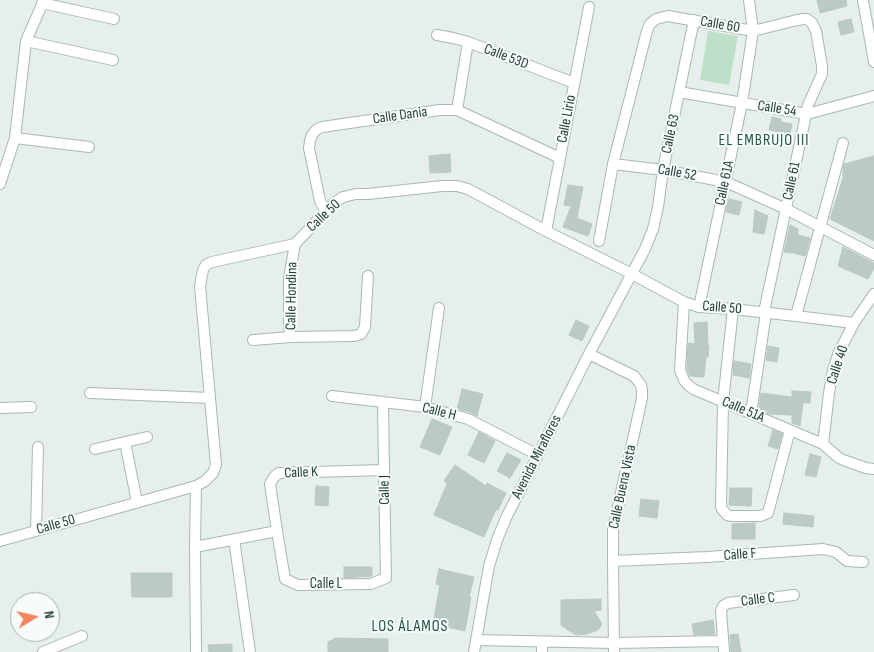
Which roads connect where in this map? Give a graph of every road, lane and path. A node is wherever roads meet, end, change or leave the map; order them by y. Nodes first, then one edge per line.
1 (749, 0) edge
2 (863, 0) edge
3 (43, 1) edge
4 (589, 7) dead end
5 (114, 19) dead end
6 (694, 20) junction
7 (812, 23) joint
8 (753, 31) junction
9 (437, 35) dead end
10 (26, 41) junction
11 (468, 42) junction
12 (113, 60) dead end
13 (874, 62) edge
14 (574, 83) junction
15 (679, 92) junction
16 (874, 96) edge
17 (742, 103) junction
18 (458, 110) junction
19 (807, 114) junction
20 (15, 138) junction
21 (843, 143) dead end
22 (89, 147) dead end
23 (560, 158) junction
24 (613, 164) junction
25 (663, 170) junction
26 (726, 182) junction
27 (0, 184) edge
28 (786, 209) junction
29 (326, 212) junction
30 (820, 227) junction
31 (546, 231) junction
32 (599, 241) dead end
33 (294, 244) junction
34 (874, 255) edge
35 (632, 274) junction
36 (368, 276) dead end
37 (874, 294) edge
38 (684, 302) junction
39 (698, 307) junction
40 (439, 308) dead end
41 (733, 309) junction
42 (765, 312) junction
43 (796, 316) junction
44 (854, 324) junction
45 (291, 337) junction
46 (253, 340) dead end
47 (589, 354) junction
48 (90, 393) dead end
49 (332, 396) dead end
50 (210, 398) junction
51 (383, 402) junction
52 (723, 402) junction
53 (425, 407) junction
54 (0, 408) edge
55 (31, 408) dead end
56 (751, 413) junction
57 (790, 430) junction
58 (146, 437) dead end
59 (125, 442) junction
60 (823, 444) junction
61 (38, 446) dead end
62 (95, 449) dead end
63 (538, 455) junction
64 (874, 469) edge
65 (384, 470) junction
66 (196, 486) junction
67 (137, 502) junction
68 (36, 531) junction
69 (276, 531) junction
70 (234, 539) junction
71 (0, 541) edge
72 (195, 547) junction
73 (613, 561) junction
74 (863, 562) dead end
75 (386, 578) joint
76 (794, 596) dead end
77 (82, 636) dead end
78 (476, 640) junction
79 (723, 641) junction
80 (542, 647) edge
81 (614, 648) edge
82 (43, 652) edge
83 (196, 652) edge
84 (250, 652) edge
85 (474, 652) edge
86 (724, 652) edge

1 - 8 street, Calle 61A
2 - 13 street
3 - 5 street
3 - 10 street
4 - 14 street, Calle Lirio
6 - 8 street, Calle 60
6 - 15 street, Calle 63
6 - 24 street, Calle 60
7 - 8 street, Calle 60
7 - 19 street, Calle 61
8 - 17 street, Calle 61A
9 - 11 street, Calle 53D
10 - 12 street
10 - 20 street
11 - 14 street, Calle 53D
11 - 18 street
14 - 23 street, Calle Lirio
15 - 17 street, Calle 54
15 - 25 street, Calle 63
16 - 19 street, Calle 54
17 - 19 street, Calle 54
17 - 26 street, Calle 61A
18 - 23 street, Calle Dania
18 - 29 street, Calle Dania
19 - 28 street, Calle 61
20 - 22 street
20 - 27 street
21 - 30 street
23 - 31 street, Calle Lirio
24 - 25 street, Calle 52
24 - 32 street
25 - 26 street, Calle 52
25 - 35 street, Calle 63
26 - 28 street, Calle 52
26 - 39 street, Calle 61A
28 - 30 street, Calle 52
28 - 42 street, Calle 61
29 - 31 street, Calle 50
29 - 33 street, Calle 50
30 - 34 street, Calle 52
30 - 43 street
31 - 35 street, Calle 50
33 - 45 street, Calle Hondina
33 - 50 street, Calle 50
35 - 38 street, Calle 50
35 - 47 street, Avenida Miraflores
36 - 45 street, Calle Hondina
37 - 44 street, Calle 40
38 - 39 street, Calle 50
38 - 52 street, Calle 51A
39 - 41 street, Calle 50
40 - 53 street
41 - 42 street, Calle 50
41 - 52 street
42 - 43 street, Calle 50
42 - 56 street, Calle 61
43 - 44 street, Calle 50
44 - 60 street, Calle 40
45 - 46 street
47 - 63 street, Avenida Miraflores
47 - 73 street, Calle Buena Vista
48 - 50 street
49 - 51 street, Calle H
50 - 66 street, Calle 50
51 - 53 street, Calle H
51 - 65 street, Calle J
52 - 56 street, Calle 51A
52 - 57 street
53 - 63 street, Calle H
54 - 55 street
56 - 57 street, Calle 51A
57 - 60 street, Calle 51A
58 - 59 street
59 - 62 street
59 - 67 street
60 - 64 street, Calle 51A
61 - 68 street
63 - 78 street, Avenida Miraflores
65 - 69 street, Calle K
65 - 75 street, Calle J
66 - 67 street, Calle 50
66 - 72 street
67 - 68 street, Calle 50
68 - 71 street, Calle 50
69 - 70 street
69 - 75 street, Calle L
70 - 72 street
70 - 84 street
72 - 83 street
73 - 74 street, Calle F
73 - 81 street, Calle Buena Vista
76 - 79 street, Calle C
77 - 82 street
78 - 80 street
78 - 85 street, Avenida Miraflores
79 - 81 street
79 - 86 street
80 - 81 street

